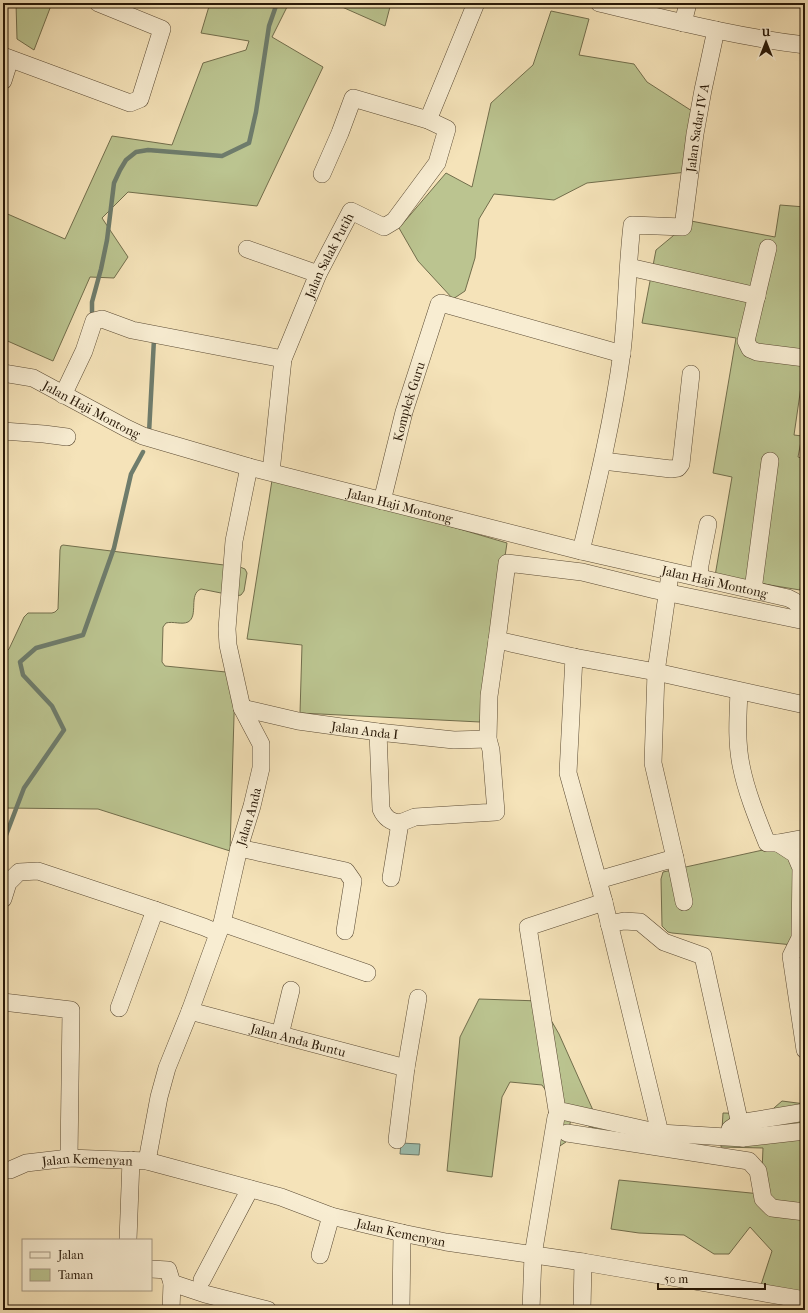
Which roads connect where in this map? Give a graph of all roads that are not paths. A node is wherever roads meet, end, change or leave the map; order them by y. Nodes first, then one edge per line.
1 (98, 3) edge
2 (476, 3) edge
3 (599, 3) edge
4 (688, 3) edge
5 (683, 23) junction
6 (716, 30) junction
7 (805, 45) edge
8 (6, 58) edge
9 (3, 82) edge
10 (428, 120) junction
11 (322, 174) dead end
12 (768, 248) dead end
13 (247, 249) dead end
14 (628, 267) junction
15 (318, 274) junction
16 (757, 296) junction
17 (622, 354) junction
18 (805, 358) edge
19 (283, 359) junction
20 (3, 373) edge
21 (691, 374) dead end
22 (64, 394) junction
23 (3, 431) edge
24 (67, 437) dead end
25 (603, 461) junction
26 (770, 461) dead end
27 (249, 467) junction
28 (271, 472) junction
29 (382, 501) junction
30 (708, 524) dead end
31 (581, 551) junction
32 (670, 572) junction
33 (699, 578) junction
34 (753, 590) junction
35 (667, 592) junction
36 (805, 611) edge
37 (805, 621) edge
38 (497, 640) junction
39 (574, 657) junction
40 (656, 672) junction
41 (739, 691) junction
42 (805, 705) edge
43 (242, 708) junction
44 (378, 732) junction
45 (488, 739) junction
46 (400, 823) junction
47 (805, 838) edge
48 (778, 842) junction
49 (239, 848) junction
50 (675, 858) junction
51 (391, 878) dead end
52 (598, 880) junction
53 (3, 899) edge
54 (604, 902) junction
55 (684, 902) dead end
56 (155, 910) junction
57 (609, 924) junction
58 (220, 928) junction
59 (345, 931) dead end
60 (367, 973) dead end
61 (291, 990) dead end
62 (418, 998) dead end
63 (3, 1002) edge
64 (119, 1008) dead end
65 (190, 1011) junction
66 (280, 1035) junction
67 (805, 1050) edge
68 (406, 1068) junction
69 (805, 1112) edge
70 (556, 1117) dead end
71 (741, 1130) junction
72 (805, 1132) edge
73 (567, 1133) dead end
74 (660, 1133) junction
75 (397, 1140) dead end
76 (69, 1158) junction
77 (139, 1160) junction
78 (3, 1170) edge
79 (250, 1189) junction
80 (805, 1212) edge
81 (331, 1216) junction
82 (402, 1233) junction
83 (128, 1239) edge
84 (320, 1255) dead end
85 (533, 1255) junction
86 (582, 1262) junction
87 (152, 1269) edge
88 (202, 1280) dead end
89 (172, 1283) junction
90 (805, 1300) edge
91 (171, 1310) edge
92 (268, 1310) edge
93 (400, 1310) edge
94 (531, 1310) edge
95 (582, 1310) edge

1 - 8 street
2 - 10 street
3 - 5 street
4 - 5 street
5 - 6 street
6 - 7 street
6 - 14 street, Jalan Sadar IV A
8 - 9 street
10 - 11 street, Jalan Salak Putih
10 - 15 street, Jalan Salak Putih
12 - 16 street
13 - 15 street
14 - 16 street
14 - 17 street
15 - 19 street, Jalan Salak Putih
16 - 18 street
17 - 25 street
17 - 29 street, Komplek Guru
19 - 22 street
19 - 28 street, Jalan Salak Putih
20 - 22 street, Jalan Haji Montong
21 - 25 street
22 - 27 street, Jalan Haji Montong
23 - 24 street
25 - 31 street
26 - 34 street
27 - 28 street, Jalan Haji Montong
27 - 43 street, Jalan Anda
28 - 29 street, Jalan Haji Montong
29 - 31 street, Jalan Haji Montong
30 - 33 street
31 - 32 street, Jalan Haji Montong
32 - 33 street, Jalan Haji Montong
32 - 35 street
33 - 34 street, Jalan Haji Montong
34 - 36 street, Jalan Haji Montong
35 - 37 street
35 - 38 street
35 - 40 street
38 - 39 street
38 - 45 street
39 - 40 street
39 - 52 street
40 - 41 street
40 - 50 street
41 - 42 street
41 - 48 street
43 - 44 street, Jalan Anda I
43 - 49 street, Jalan Anda
44 - 45 street, Jalan Anda I
44 - 46 street
45 - 46 street
46 - 51 street
47 - 48 street
48 - 67 street
49 - 58 street, Jalan Anda
49 - 59 street
50 - 52 street
50 - 55 street
52 - 54 street
53 - 56 street
54 - 57 street
54 - 74 street
56 - 58 street
56 - 64 street
57 - 71 street
57 - 74 street
58 - 60 street
58 - 65 street, Jalan Anda
61 - 66 street
62 - 68 street
63 - 76 street
65 - 66 street, Jalan Anda Buntu
65 - 77 street, Jalan Anda
66 - 68 street, Jalan Anda Buntu
68 - 75 street
69 - 71 street
70 - 85 street
71 - 72 street
71 - 74 street
73 - 80 street
76 - 77 street, Jalan Kemenyan
76 - 78 street, Jalan Kemenyan
77 - 79 street, Jalan Kemenyan
77 - 83 street, Jalan Anda
79 - 81 street, Jalan Kemenyan
79 - 88 street
81 - 82 street, Jalan Kemenyan
81 - 84 street
82 - 85 street, Jalan Kemenyan
82 - 93 street
85 - 86 street, Jalan Kemenyan
85 - 94 street
86 - 90 street, Jalan Kemenyan
86 - 95 street
87 - 89 street
89 - 91 street
89 - 92 street

